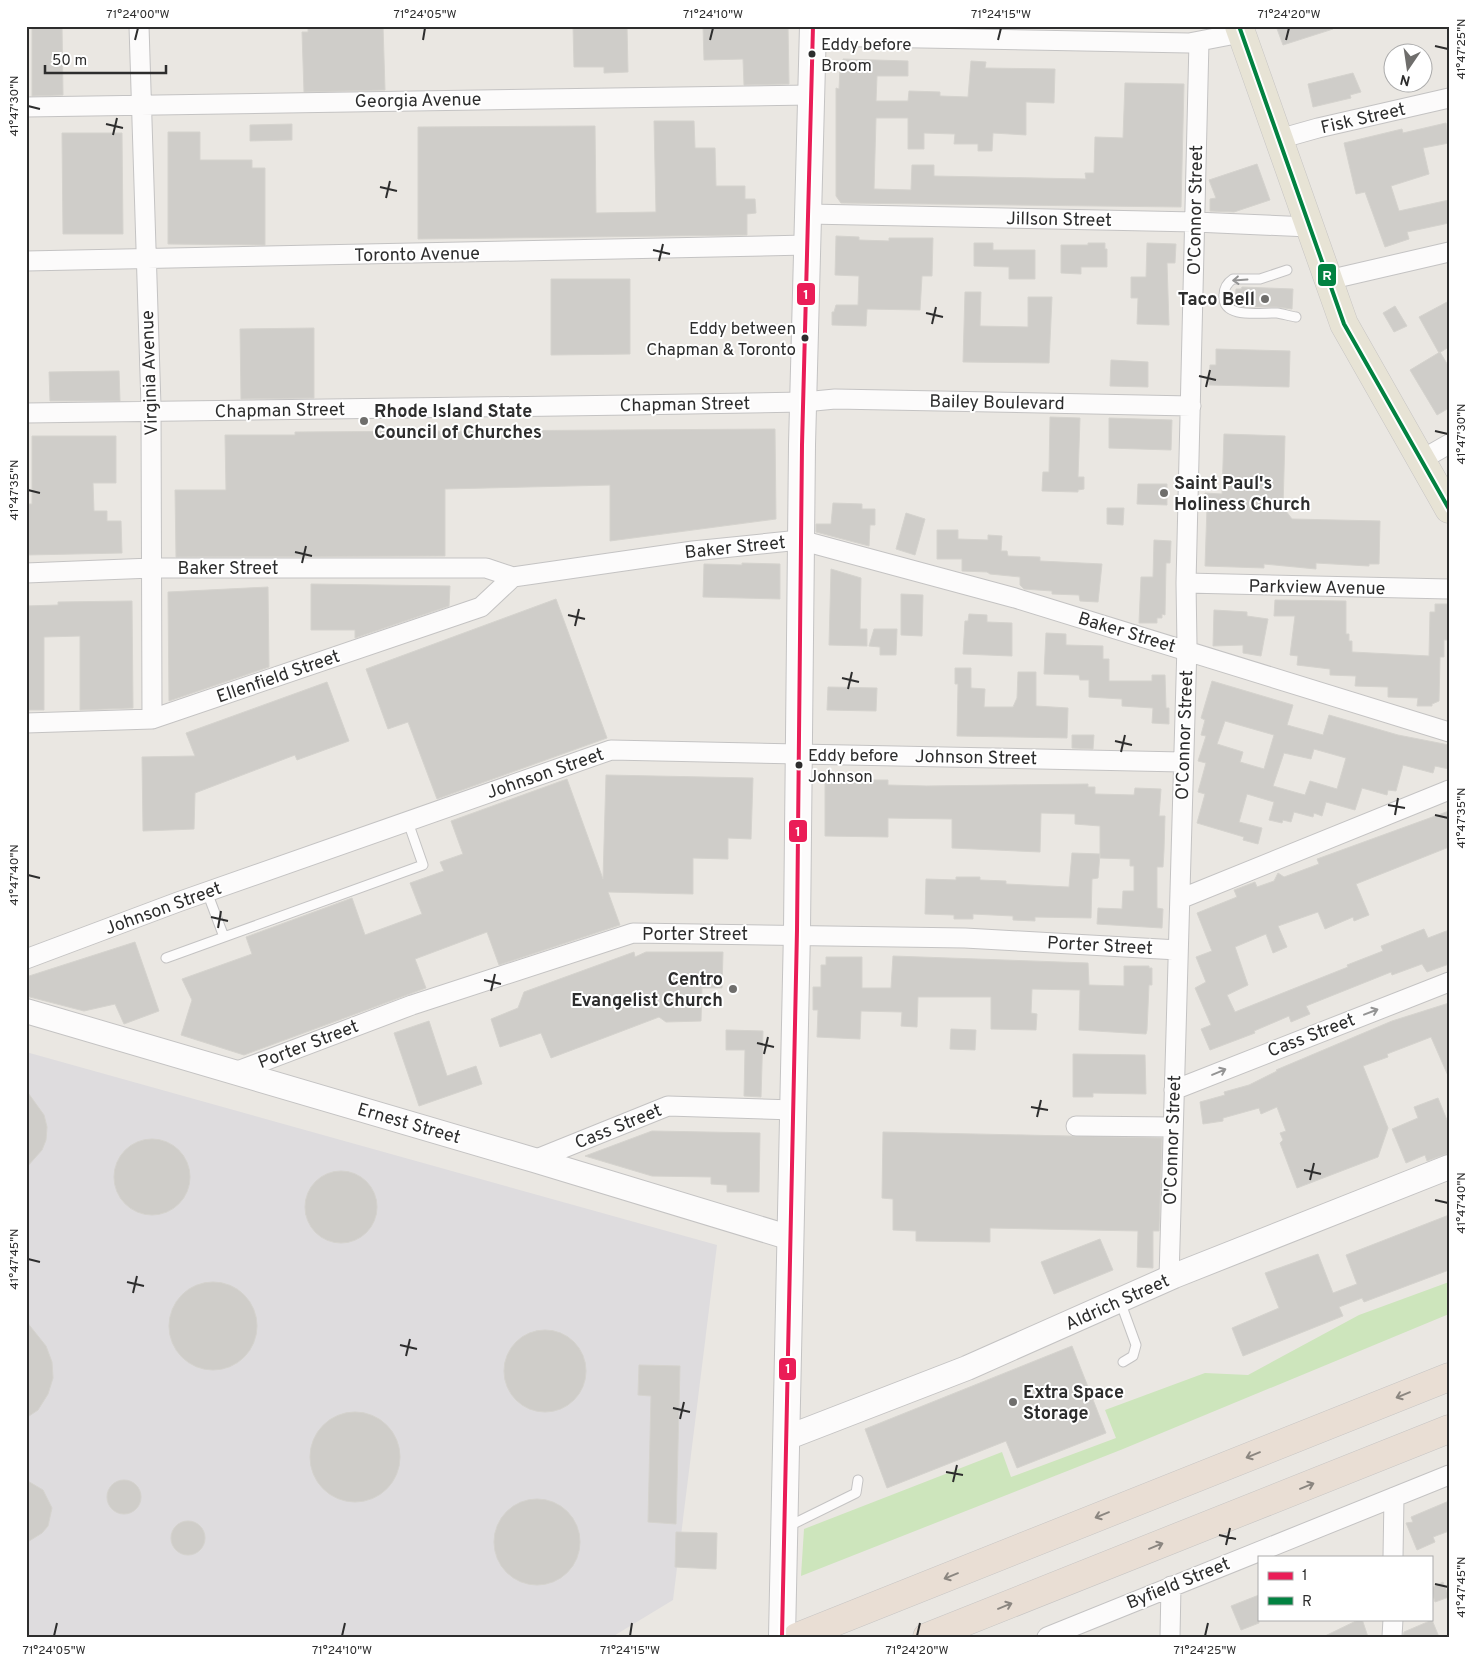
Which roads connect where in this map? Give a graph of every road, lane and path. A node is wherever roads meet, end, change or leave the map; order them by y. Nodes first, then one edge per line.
1 (139, 26) edge
2 (1240, 30) edge
3 (813, 31) edge
4 (1199, 41) junction
5 (810, 95) junction
6 (1449, 98) edge
7 (141, 104) junction
8 (26, 107) edge
9 (1279, 139) junction
10 (808, 214) junction
11 (1195, 222) junction
12 (1309, 227) junction
13 (807, 245) junction
14 (1449, 252) edge
15 (146, 259) junction
16 (26, 261) edge
17 (1287, 270) dead end
18 (1328, 280) junction
19 (1296, 317) dead end
20 (804, 402) junction
21 (1191, 406) junction
22 (150, 411) junction
23 (26, 413) edge
24 (1449, 444) edge
25 (1421, 460) junction
26 (1449, 509) edge
27 (800, 540) junction
28 (152, 568) junction
29 (26, 573) edge
30 (513, 577) junction
31 (1186, 583) junction
32 (1449, 589) edge
33 (1186, 650) junction
34 (152, 719) junction
35 (26, 723) edge
36 (1449, 732) edge
37 (798, 755) junction
38 (1182, 762) junction
39 (1449, 790) edge
40 (408, 822) junction
41 (207, 892) junction
42 (1180, 899) junction
43 (796, 934) junction
44 (224, 937) junction
45 (1178, 950) junction
46 (166, 958) dead end
47 (26, 959) edge
48 (1449, 982) edge
49 (26, 1012) edge
50 (235, 1072) junction
51 (1174, 1090) junction
52 (794, 1110) junction
53 (1076, 1126) dead end
54 (1172, 1127) junction
55 (534, 1160) junction
56 (1449, 1167) edge
57 (791, 1238) junction
58 (1169, 1279) junction
59 (1120, 1301) junction
60 (1124, 1362) dead end
61 (1449, 1377) edge
62 (1449, 1429) edge
63 (786, 1438) junction
64 (1449, 1474) edge
65 (858, 1480) dead end
66 (1394, 1497) junction
67 (784, 1524) junction
68 (1393, 1556) edge
69 (1171, 1586) junction
70 (1393, 1620) edge
71 (782, 1637) edge
72 (797, 1637) edge
73 (927, 1637) edge
74 (1047, 1637) edge
75 (1170, 1637) edge
76 (1392, 1637) edge

1 - 7 street, Virginia Avenue
2 - 4 street
2 - 9 main road
3 - 4 street
3 - 5 main road
4 - 11 street, O'Connor Street
5 - 7 street, Georgia Avenue
5 - 10 main road
6 - 9 street, Fisk Street
7 - 8 street, Georgia Avenue
7 - 15 street, Virginia Avenue
9 - 12 main road
10 - 11 street, Jillson Street
10 - 13 main road
11 - 12 street, Jillson Street
11 - 21 street, O'Connor Street
12 - 18 main road
13 - 15 street, Toronto Avenue
13 - 20 main road
14 - 18 street
15 - 16 street, Toronto Avenue
15 - 22 street, Virginia Avenue
17 -> 19 lane
18 - 25 main road
20 - 21 street, Bailey Boulevard
20 - 22 street, Chapman Street
20 - 27 main road
21 - 31 street, O'Connor Street
22 - 23 street, Chapman Street
22 - 28 street, Virginia Avenue
24 - 25 street
25 - 26 main road
27 - 30 street, Baker Street
27 - 33 street, Baker Street
27 - 37 main road
28 - 29 street, Baker Street
28 - 30 street, Baker Street
28 - 34 street, Virginia Avenue
30 - 34 street, Ellenfield Street
31 - 32 street, Parkview Avenue
31 - 33 street, O'Connor Street
33 - 36 street, Baker Street
33 - 38 street, O'Connor Street
34 - 35 street, Ellenfield Street
37 - 38 street, Johnson Street
37 - 40 street, Johnson Street
37 - 43 main road
38 - 42 street, O'Connor Street
39 - 42 street
40 - 41 street, Johnson Street
40 - 44 lane
41 - 44 lane
41 - 47 street, Johnson Street
42 - 45 street, O'Connor Street
43 - 45 street, Porter Street
43 - 50 street, Porter Street
43 - 52 main road
44 - 46 lane
45 - 51 street, O'Connor Street
51 -> 48 street, Cass Street
49 - 50 street, Ernest Street
50 - 55 street, Ernest Street
51 - 54 street, O'Connor Street
52 - 55 street, Cass Street
52 - 57 main road
53 - 54 street
54 - 58 street, O'Connor Street
55 - 57 street, Ernest Street
56 - 58 street, Aldrich Street
57 - 63 main road
58 - 59 street, Aldrich Street
59 - 60 lane
59 - 63 street, Aldrich Street
61 -> 72 highway
73 -> 62 highway
63 - 67 main road
64 - 66 street, Byfield Street
65 - 67 lane
66 - 68 street
66 - 69 street, Byfield Street
67 - 71 main road
69 - 74 street, Byfield Street
69 - 75 street
70 - 76 street

